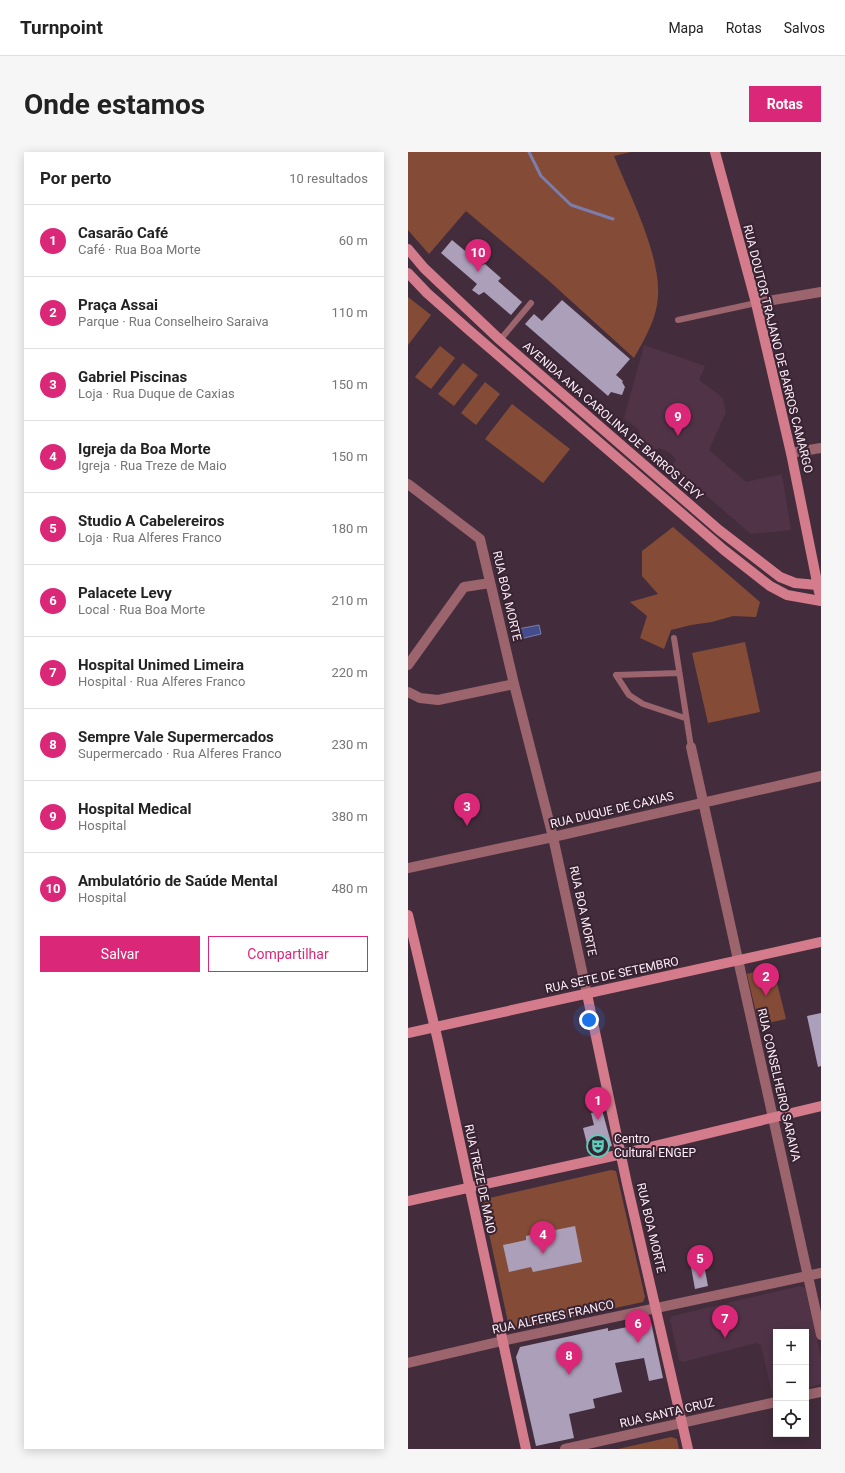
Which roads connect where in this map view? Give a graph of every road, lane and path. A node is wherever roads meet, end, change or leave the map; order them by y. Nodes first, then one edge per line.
1 (715, 152) edge
2 (408, 249) edge
3 (408, 273) edge
4 (821, 292) edge
5 (531, 303) dead end
6 (756, 303) junction
7 (678, 320) dead end
8 (500, 340) junction
9 (821, 448) edge
10 (791, 453) junction
11 (408, 484) edge
12 (490, 583) junction
13 (817, 586) junction
14 (821, 600) edge
15 (674, 638) dead end
16 (408, 665) edge
17 (678, 673) junction
18 (514, 684) junction
19 (408, 692) edge
20 (685, 718) junction
21 (691, 747) joint
22 (821, 776) edge
23 (703, 802) junction
24 (553, 838) junction
25 (408, 868) edge
26 (408, 915) edge
27 (821, 942) edge
28 (738, 960) junction
29 (588, 994) junction
30 (434, 1026) junction
31 (408, 1033) edge
32 (821, 1106) edge
33 (773, 1118) junction
34 (622, 1154) junction
35 (469, 1187) junction
36 (408, 1201) edge
37 (821, 1273) edge
38 (808, 1276) junction
39 (657, 1308) junction
40 (821, 1335) edge
41 (502, 1341) junction
42 (408, 1363) edge
43 (821, 1392) edge
44 (809, 1394) edge
45 (773, 1403) edge
46 (682, 1423) junction
47 (526, 1449) edge
48 (565, 1449) edge
49 (688, 1449) edge

1 - 6 street, RUA DOUTOR TRAJANO DE BARROS CAMARGO
2 - 8 street, AVENIDA ANA CAROLINA DE BARROS LEVY
3 - 14 street, AVENIDA ANA CAROLINA DE BARROS LEVY
4 - 6 street
5 - 8 lane
6 - 7 lane
6 - 10 street, RUA DOUTOR TRAJANO DE BARROS CAMARGO
8 - 13 street, AVENIDA ANA CAROLINA DE BARROS LEVY
9 - 10 street
10 - 13 street, RUA DOUTOR TRAJANO DE BARROS CAMARGO
11 - 12 street, RUA BOA MORTE
12 - 16 street
12 - 18 street, RUA BOA MORTE
13 - 14 street, RUA DOUTOR TRAJANO DE BARROS CAMARGO
15 - 17 lane
17 - 20 lane
17 - 20 lane
18 - 19 street
18 - 24 street, RUA BOA MORTE
20 - 21 lane
21 - 23 street, RUA CONSELHEIRO SARAIVA
22 - 23 street, RUA DUQUE DE CAXIAS
23 - 24 street, RUA DUQUE DE CAXIAS
23 - 28 street, RUA CONSELHEIRO SARAIVA
24 - 25 street, RUA DUQUE DE CAXIAS
24 - 29 street, RUA BOA MORTE
26 - 30 street, RUA TREZE DE MAIO
27 - 28 street, RUA SETE DE SETEMBRO
28 - 29 street, RUA SETE DE SETEMBRO
28 - 33 street, RUA CONSELHEIRO SARAIVA
29 - 30 street, RUA SETE DE SETEMBRO
29 - 34 street, RUA BOA MORTE
30 - 31 street, RUA SETE DE SETEMBRO
30 - 35 street, RUA TREZE DE MAIO
32 - 33 street
33 - 34 street
33 - 38 street, RUA CONSELHEIRO SARAIVA
34 - 35 street
34 - 39 street, RUA BOA MORTE
35 - 36 street
35 - 41 street, RUA TREZE DE MAIO
37 - 38 street, RUA ALFERES FRANCO
38 - 39 street, RUA ALFERES FRANCO
38 - 40 street, RUA CONSELHEIRO SARAIVA
39 - 41 street, RUA ALFERES FRANCO
39 - 46 street, RUA BOA MORTE
41 - 42 street, RUA ALFERES FRANCO
41 - 47 street, RUA TREZE DE MAIO
43 - 44 street
45 - 46 street, RUA SANTA CRUZ
46 - 48 street, RUA SANTA CRUZ
46 - 49 street, RUA BOA MORTE

